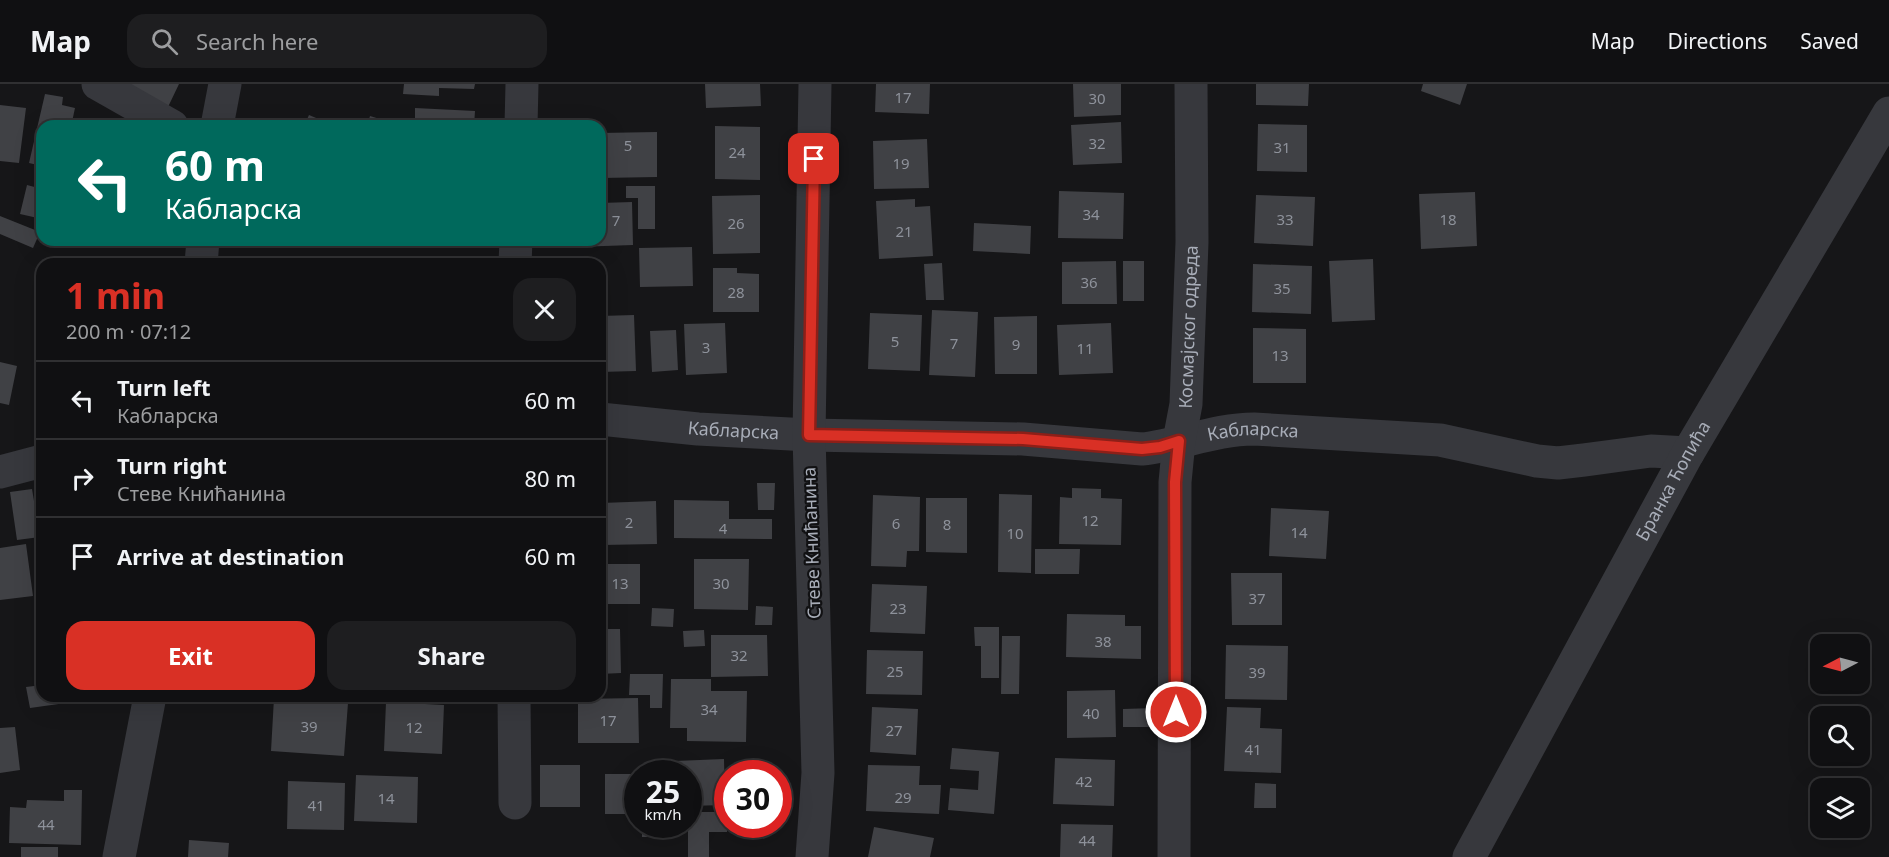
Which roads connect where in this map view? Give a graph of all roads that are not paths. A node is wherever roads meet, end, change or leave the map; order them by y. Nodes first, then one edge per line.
1 (98, 84) edge
2 (225, 84) edge
3 (522, 84) edge
4 (815, 84) edge
5 (1191, 84) edge
6 (1889, 113) edge
7 (161, 120) edge
8 (218, 120) edge
9 (521, 120) edge
10 (606, 420) edge
11 (809, 435) junction
12 (1179, 441) junction
13 (1688, 453) junction
14 (36, 463) edge
15 (0, 472) edge
16 (149, 702) edge
17 (514, 702) edge
18 (515, 803) dead end
19 (119, 857) edge
20 (813, 857) edge
21 (1174, 857) edge
22 (1469, 857) edge

1 - 7 street
2 - 8 street
3 - 9 street
4 - 11 street, Стеве Книћанина
5 - 12 street, Космајског одреда
6 - 13 street, Бранка Ћопића
10 - 11 street, Кабларска
11 - 12 street, Кабларска
11 - 20 street, Стеве Книћанина
12 - 13 street, Кабларска
12 - 21 street, Космајског одреда
13 - 22 street, Бранка Ћопића
14 - 15 street
16 - 19 street
17 - 18 street

